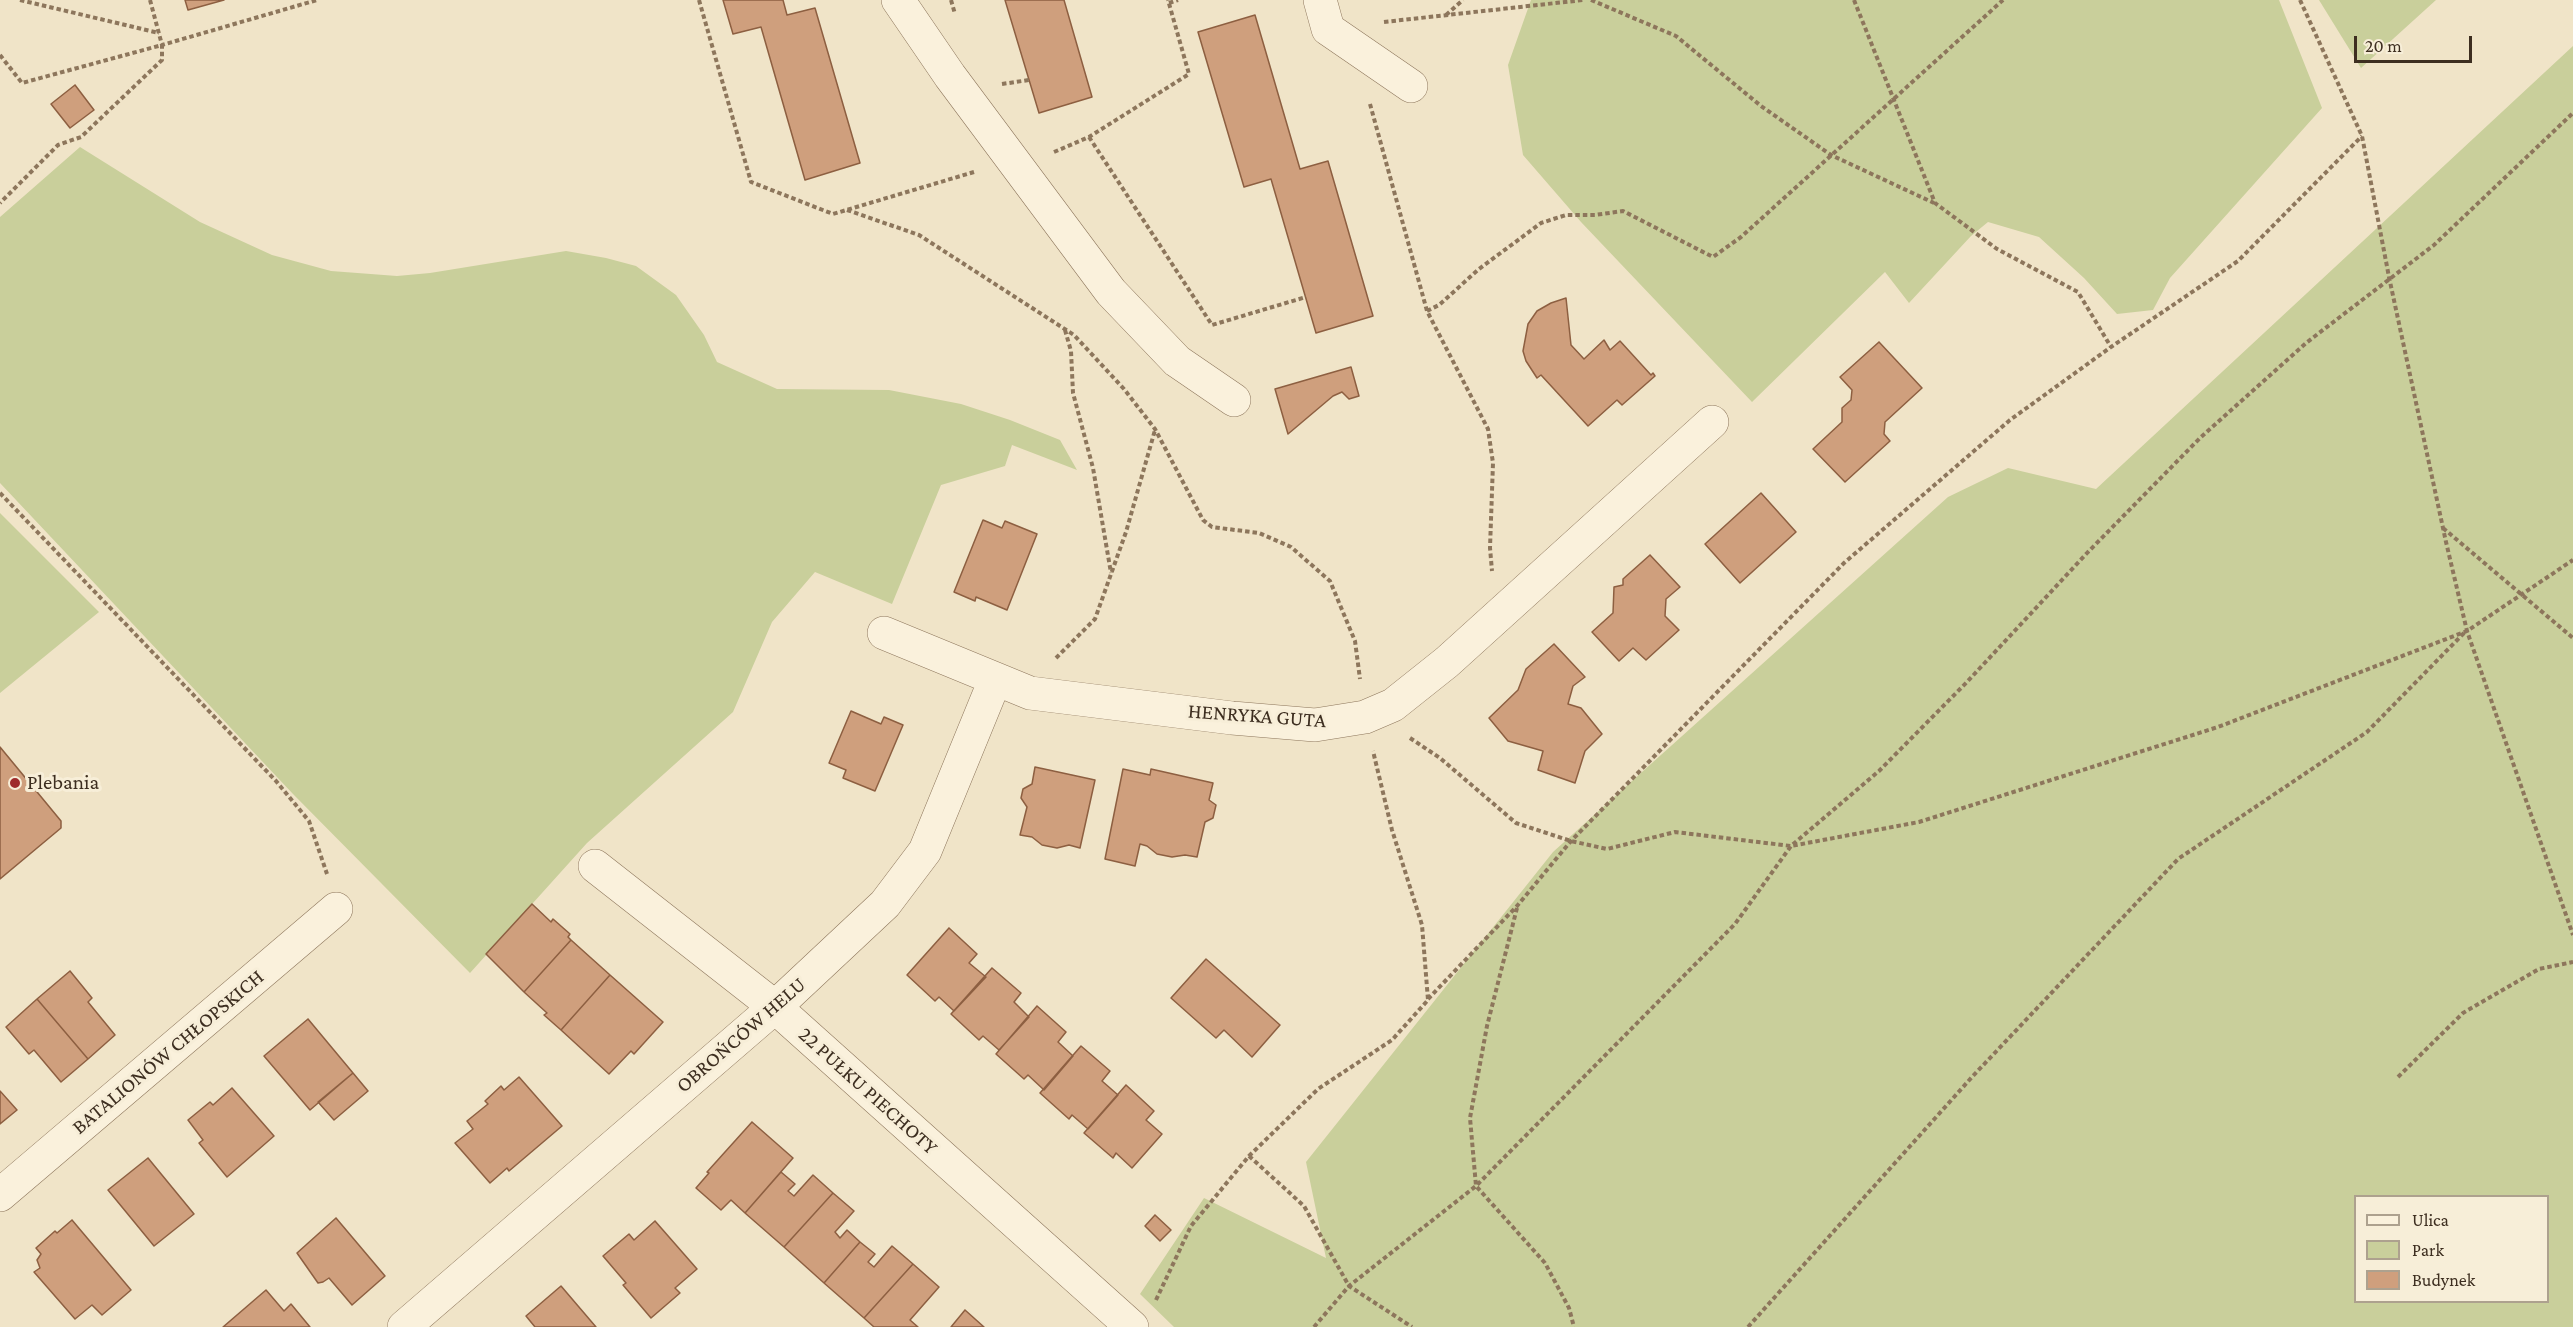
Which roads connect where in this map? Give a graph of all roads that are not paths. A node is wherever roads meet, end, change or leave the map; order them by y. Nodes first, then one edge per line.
1 (898, 0) edge
2 (1324, 14) edge
3 (1411, 86) dead end
4 (1234, 400) dead end
5 (1712, 422) dead end
6 (884, 633) dead end
7 (1008, 685) junction
8 (595, 866) dead end
9 (336, 909) road end
10 (775, 1008) junction
11 (0, 1195) edge
12 (1142, 1316) edge
13 (404, 1327) edge

1 - 4 street
2 - 3 street
5 - 7 street, HENRYKA GUTA
6 - 7 street, HENRYKA GUTA
7 - 10 street, OBROŃCÓW HELU
8 - 10 street, 22 PUŁKU PIECHOTY
9 - 11 street, BATALIONÓW CHŁOPSKICH
10 - 12 street, 22 PUŁKU PIECHOTY
10 - 13 street, OBROŃCÓW HELU

